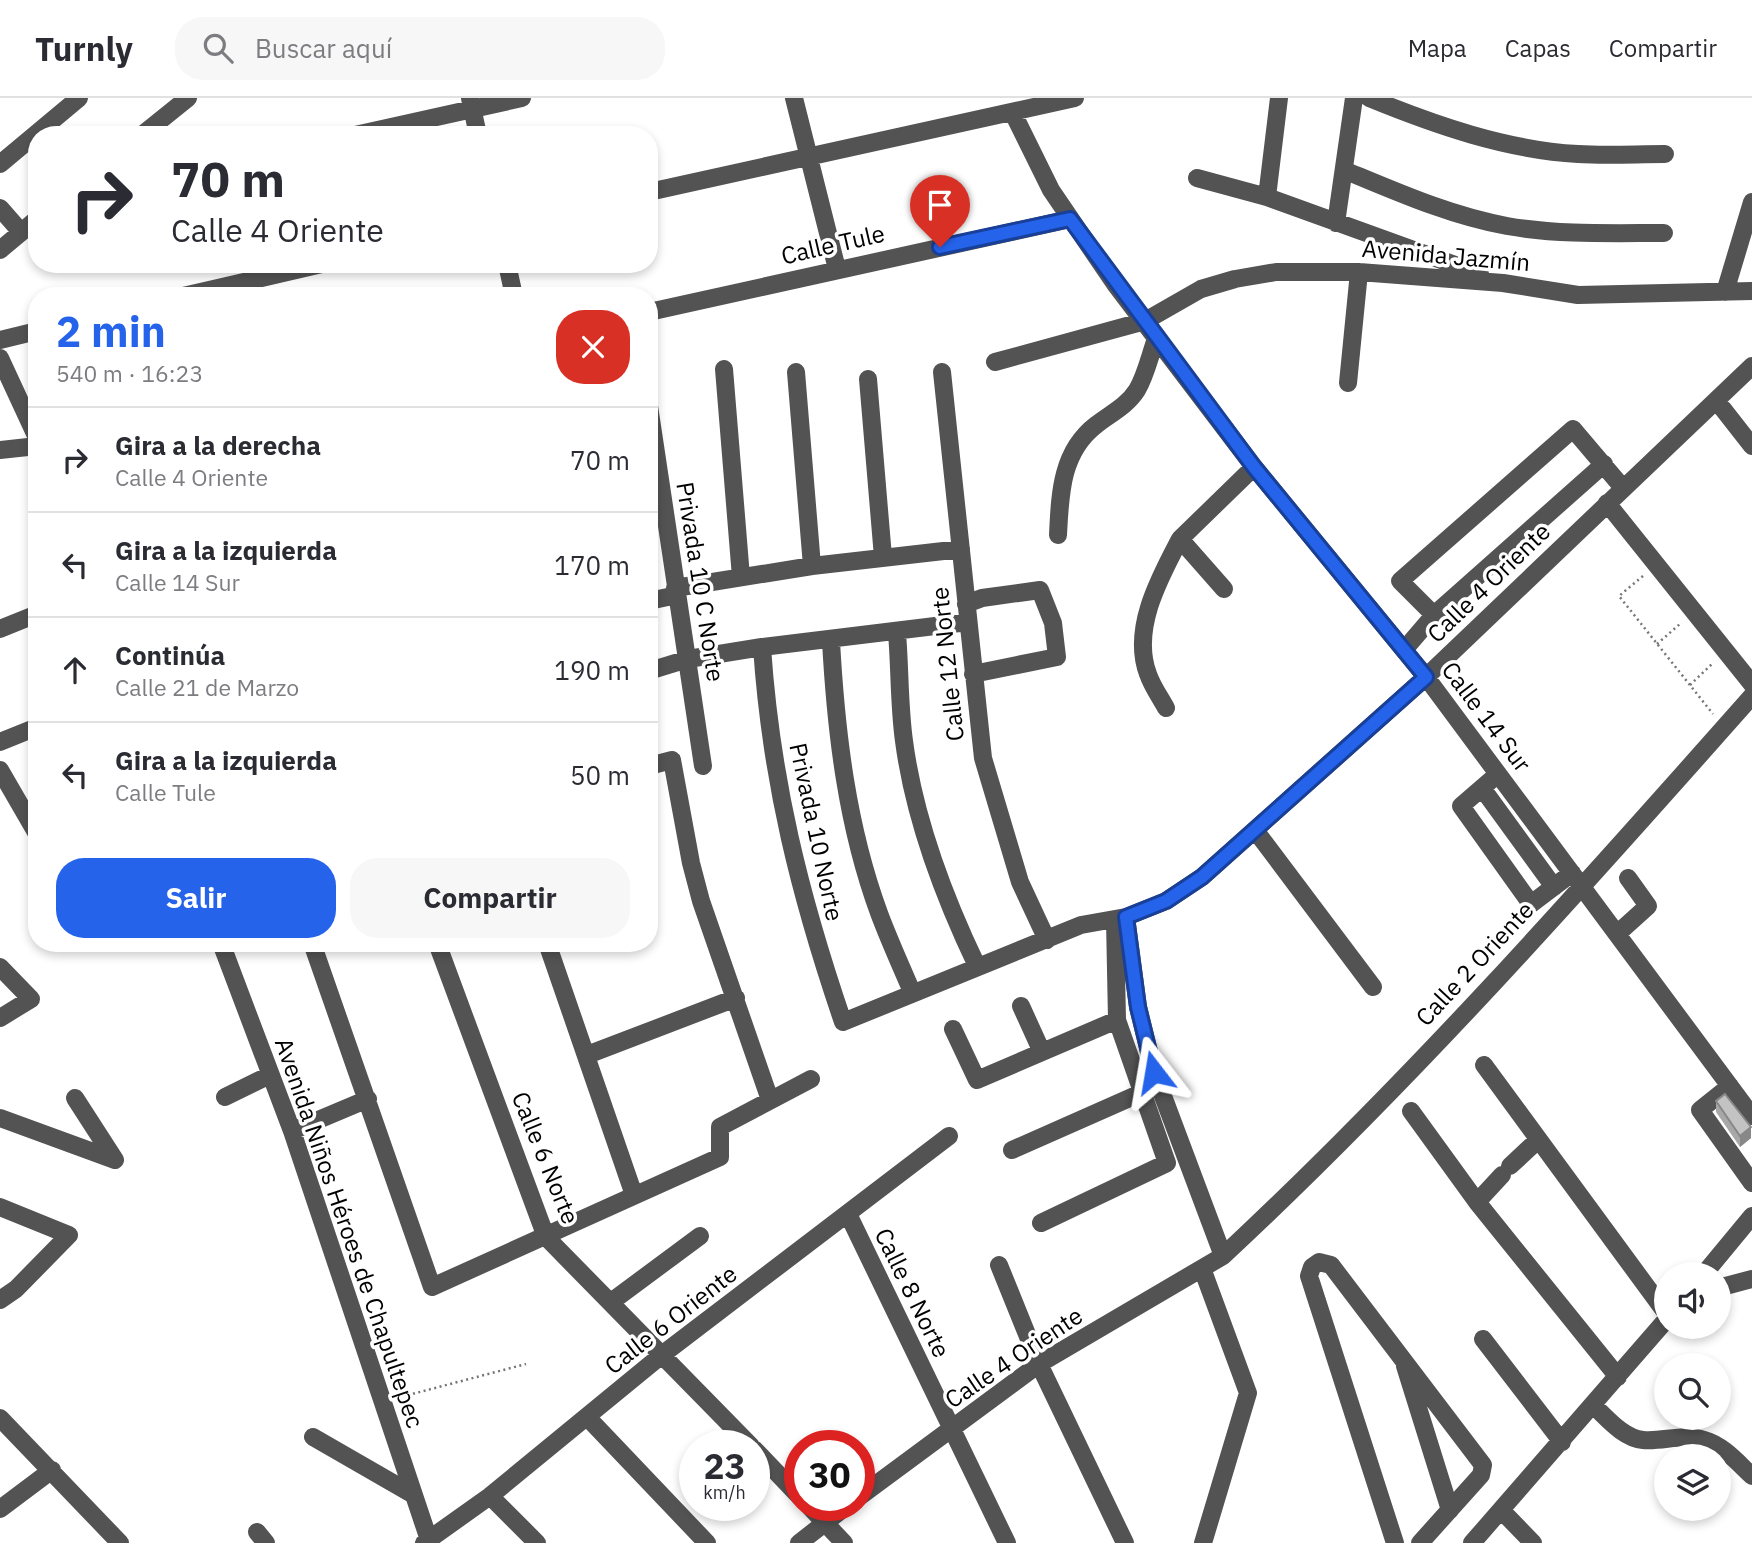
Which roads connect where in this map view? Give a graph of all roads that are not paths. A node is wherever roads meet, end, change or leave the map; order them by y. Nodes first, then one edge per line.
1 (79, 98) edge
2 (188, 98) edge
3 (522, 98) edge
4 (794, 98) edge
5 (1075, 98) edge
6 (1279, 98) edge
7 (1354, 98) edge
8 (1369, 98) edge
9 (471, 103) edge
10 (1013, 113) junction
11 (45, 126) edge
12 (153, 126) edge
13 (388, 126) edge
14 (476, 126) edge
15 (28, 141) edge
16 (1665, 154) dead end
17 (810, 158) junction
18 (0, 164) edge
19 (1344, 170) junction
20 (1197, 178) dead end
21 (658, 190) edge
22 (1267, 197) junction
23 (1752, 202) edge
24 (0, 208) edge
25 (1070, 219) junction
26 (1336, 223) junction
27 (28, 226) edge
28 (21, 232) junction
29 (1664, 233) dead end
30 (0, 250) edge
31 (837, 269) junction
32 (1359, 272) junction
33 (283, 273) edge
34 (1503, 282) junction
35 (222, 287) edge
36 (1752, 291) edge
37 (1725, 292) junction
38 (658, 310) edge
39 (1145, 321) junction
40 (28, 333) edge
41 (1156, 339) junction
42 (0, 340) edge
43 (0, 358) edge
44 (995, 362) dead end
45 (1752, 366) edge
46 (724, 369) dead end
47 (796, 372) dead end
48 (942, 372) dead end
49 (868, 379) dead end
50 (1348, 383) dead end
51 (1723, 409) dead end
52 (28, 419) edge
53 (1752, 446) edge
54 (28, 447) edge
55 (0, 450) edge
56 (1604, 464) junction
57 (1254, 467) junction
58 (1623, 488) junction
59 (1607, 503) junction
60 (658, 529) edge
61 (1058, 535) dead end
62 (1180, 539) junction
63 (961, 549) junction
64 (883, 557) junction
65 (812, 566) junction
66 (741, 576) junction
67 (1224, 589) dead end
68 (676, 591) junction
69 (658, 598) edge
70 (967, 613) junction
71 (1434, 615) junction
72 (28, 618) edge
73 (0, 629) edge
74 (898, 633) junction
75 (831, 641) junction
76 (762, 647) junction
77 (1404, 650) junction
78 (688, 659) junction
79 (658, 668) edge
80 (973, 674) junction
81 (1426, 677) junction
82 (1752, 684) edge
83 (1752, 696) edge
84 (1167, 708) dead end
85 (28, 731) edge
86 (0, 742) edge
87 (658, 764) edge
88 (703, 766) dead end
89 (0, 770) edge
90 (1498, 774) junction
91 (1482, 788) junction
92 (28, 818) edge
93 (1255, 830) junction
94 (1628, 878) dead end
95 (1577, 880) junction
96 (1553, 887) junction
97 (1121, 918) junction
98 (1617, 934) junction
99 (1047, 940) junction
100 (224, 952) edge
101 (315, 952) edge
102 (440, 952) edge
103 (550, 952) edge
104 (977, 966) junction
105 (0, 967) edge
106 (1373, 987) dead end
107 (912, 992) junction
108 (736, 998) junction
109 (1021, 1006) dead end
110 (0, 1018) edge
111 (1117, 1020) junction
112 (843, 1022) joint
113 (953, 1028) dead end
114 (1041, 1050) junction
115 (587, 1055) junction
116 (1484, 1065) dead end
117 (271, 1075) junction
118 (811, 1079) dead end
119 (1730, 1086) junction
120 (1141, 1093) junction
121 (225, 1097) dead end
122 (75, 1098) dead end
123 (368, 1099) junction
124 (770, 1100) junction
125 (1411, 1111) dead end
126 (1752, 1116) edge
127 (0, 1118) edge
128 (292, 1131) junction
129 (949, 1136) dead end
130 (1538, 1140) junction
131 (1012, 1150) dead end
132 (1752, 1183) edge
133 (634, 1195) junction
134 (1477, 1202) junction
135 (0, 1207) edge
136 (848, 1214) junction
137 (1752, 1216) edge
138 (1041, 1223) dead end
139 (700, 1236) dead end
140 (547, 1237) junction
141 (1223, 1256) junction
142 (1714, 1262) edge
143 (999, 1265) dead end
144 (1203, 1271) junction
145 (1752, 1279) edge
146 (1731, 1285) edge
147 (1654, 1297) edge
148 (0, 1300) edge
149 (611, 1302) junction
150 (1654, 1334) edge
151 (1483, 1339) dead end
152 (1400, 1352) junction
153 (663, 1354) junction
154 (1039, 1364) junction
155 (1618, 1377) junction
156 (1594, 1406) junction
157 (0, 1418) edge
158 (588, 1418) junction
159 (950, 1429) junction
160 (737, 1430) edge
161 (313, 1437) dead end
162 (1562, 1442) junction
163 (770, 1465) edge
164 (52, 1470) junction
165 (1752, 1476) edge
166 (784, 1480) edge
167 (875, 1485) edge
168 (412, 1494) junction
169 (489, 1496) junction
170 (0, 1509) edge
171 (1450, 1510) junction
172 (1502, 1511) junction
173 (827, 1521) edge
174 (824, 1523) junction
175 (427, 1541) edge
176 (120, 1543) edge
177 (537, 1543) edge
178 (707, 1543) edge
179 (799, 1543) edge
180 (844, 1543) edge
181 (1007, 1543) edge
182 (1125, 1543) edge
183 (1203, 1543) edge
184 (1395, 1543) edge
185 (1420, 1543) edge
186 (1472, 1543) edge
187 (1533, 1543) edge

1 - 11 street
2 - 12 street
3 - 9 street
4 - 17 street
5 - 10 street
6 - 22 street
7 - 19 street
8 - 16 street
9 - 13 street
9 - 14 street
10 - 17 street
10 - 25 street, Calle 14 Sur
15 - 18 street
17 - 21 street
17 - 31 street
19 - 26 street
19 - 29 street
20 - 22 street
22 - 26 street
23 - 37 street
24 - 28 street
25 - 31 street, Calle Tule
25 - 39 street, Calle 14 Sur
26 - 34 street
27 - 28 street
28 - 30 street
31 - 38 street, Calle Tule
32 - 34 street, Avenida Jazmín
32 - 39 street, Avenida Jazmín
32 - 50 street
33 - 35 street
34 - 37 street, Avenida Jazmín
36 - 37 street, Avenida Jazmín
39 - 41 street, Calle 14 Sur
39 - 44 street, Avenida Jazmín
40 - 42 street
41 - 57 street, Calle 14 Sur
41 - 61 street
43 - 52 street
45 - 58 street, Calle 4 Oriente
46 - 66 street
47 - 65 street
48 - 63 street, Calle 12 Norte
49 - 64 street
51 - 53 street
54 - 55 street
56 - 58 street
56 - 71 street
56 - 71 street
57 - 62 street
57 - 77 street, Calle 14 Sur
58 - 59 street, Calle 4 Oriente
59 - 81 street, Calle 4 Oriente
59 - 82 street
60 - 68 street, Privada 10 C Norte
62 - 67 street
62 - 84 street
63 - 64 street
63 - 70 street, Calle 12 Norte
64 - 65 street
65 - 66 street
66 - 68 street
68 - 69 street
68 - 78 street, Privada 10 C Norte
70 - 74 street
70 - 80 street, Calle 12 Norte
70 - 80 street
71 - 77 street
72 - 73 street
74 - 75 street
74 - 104 street
75 - 76 street
75 - 107 street
76 - 78 street
76 - 112 street, Privada 10 Norte
77 - 81 street, Calle 14 Sur
78 - 79 street
78 - 88 street, Privada 10 C Norte
80 - 99 street, Calle 12 Norte
81 - 90 street, Calle 14 Sur
81 - 93 street, Calle 4 Oriente
83 - 95 street, Calle 2 Oriente
85 - 86 street
87 - 108 street
89 - 92 street
90 - 91 street
90 - 95 street, Calle 14 Sur
91 - 96 street
91 - 96 street
93 - 97 street, Calle 4 Oriente
93 - 106 street
94 - 98 street
95 - 96 street
95 - 98 street, Calle 14 Sur
95 - 141 street, Calle 2 Oriente
97 - 99 street, Calle 4 Oriente
97 - 111 street
97 - 141 street
98 - 119 street, Calle 14 Sur
99 - 104 street, Calle 4 Oriente
100 - 117 street, Avenida Niños Héroes de Chapultepec
101 - 123 street
102 - 140 street, Calle 6 Norte
103 - 115 street
104 - 107 street, Calle 4 Oriente
105 - 110 street
107 - 112 street, Calle 4 Oriente
108 - 115 street
108 - 124 street
109 - 114 street
111 - 114 street
111 - 120 street
113 - 114 street
115 - 133 street
116 - 130 street
117 - 121 street
117 - 128 street, Avenida Niños Héroes de Chapultepec
118 - 124 street
119 - 126 street, Calle 14 Sur
119 - 132 street
120 - 131 street
120 - 138 street
122 - 127 street
123 - 128 street
123 - 140 street
124 - 133 street
125 - 134 street
128 - 168 street, Avenida Niños Héroes de Chapultepec
129 - 136 street, Calle 6 Oriente
130 - 134 street
130 - 147 street
133 - 140 street
134 - 155 street
135 - 148 street
136 - 153 street, Calle 6 Oriente
136 - 159 street, Calle 8 Norte
137 - 142 street
139 - 149 street
140 - 149 street, Calle 6 Norte
141 - 144 street, Calle 2 Oriente
143 - 154 street
144 - 154 street, Calle 4 Oriente
144 - 183 street
145 - 146 street
149 - 153 street, Calle 6 Norte
150 - 155 street
151 - 162 street
152 - 171 street
152 - 171 street
152 - 184 street
153 - 158 street, Calle 6 Oriente
153 - 160 street, Calle 6 Norte
154 - 159 street, Calle 4 Oriente
154 - 182 street
155 - 156 street
156 - 162 street
156 - 165 street
157 - 164 street
158 - 169 street, Calle 6 Oriente
158 - 178 street
159 - 167 street, Calle 4 Oriente
159 - 181 street, Calle 8 Norte
161 - 168 street
162 - 172 street
163 - 166 street, Calle 6 Norte
164 - 170 street
164 - 176 street
168 - 175 street, Avenida Niños Héroes de Chapultepec
169 - 175 street, Calle 6 Oriente
169 - 177 street
171 - 185 street
172 - 186 street
172 - 187 street
173 - 174 street
174 - 179 street
174 - 180 street

